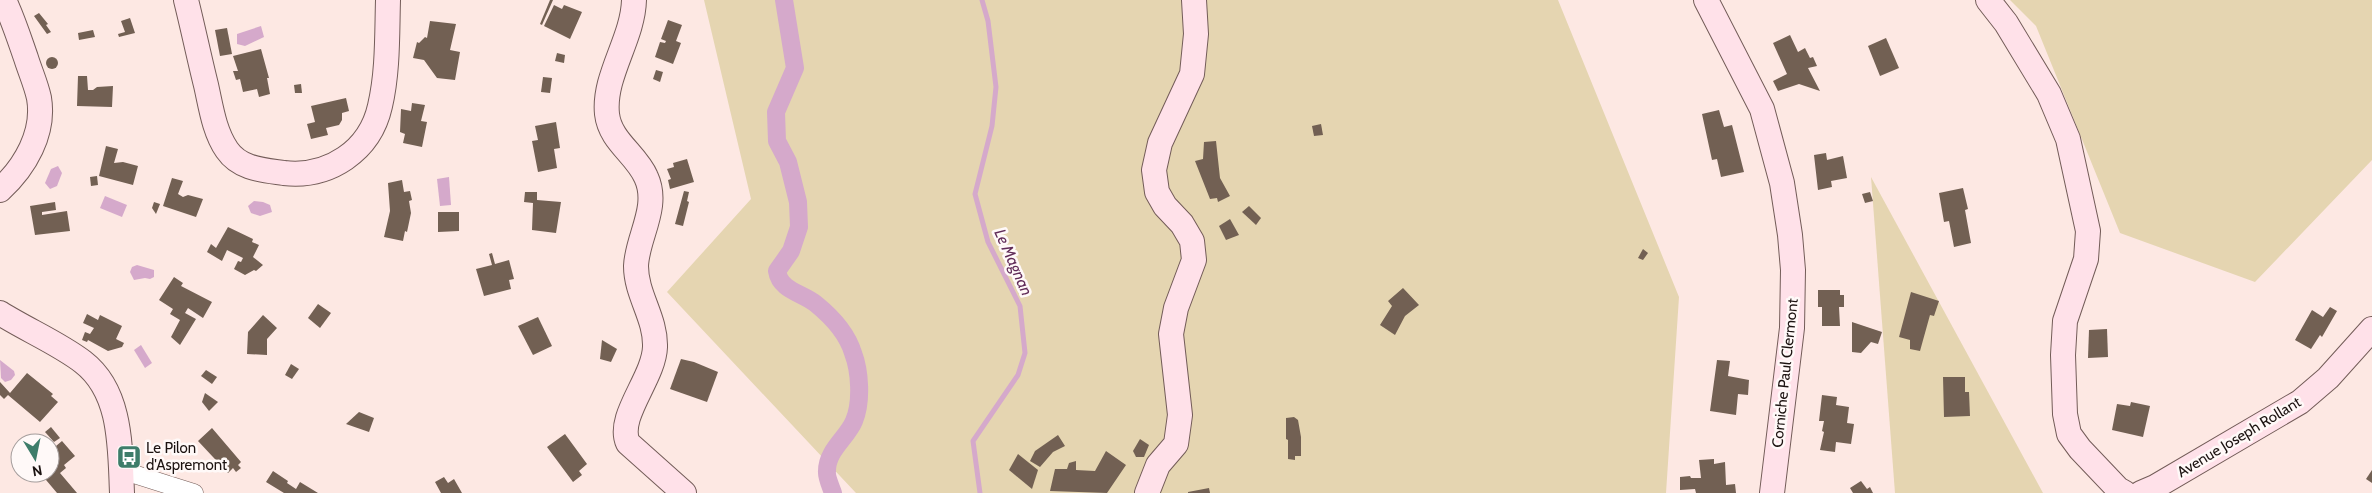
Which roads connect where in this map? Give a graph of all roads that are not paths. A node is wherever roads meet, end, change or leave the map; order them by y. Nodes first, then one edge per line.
1 (4, 0) edge
2 (186, 0) edge
3 (388, 0) edge
4 (634, 0) edge
5 (1194, 0) edge
6 (1706, 0) edge
7 (1988, 0) edge
8 (0, 190) edge
9 (0, 313) edge
10 (2372, 329) edge
11 (122, 482) edge
12 (194, 493) edge
13 (684, 493) edge
14 (1147, 493) edge
15 (1772, 493) edge
16 (2125, 493) edge
17 (2141, 493) edge

1 - 8 street
2 - 3 street
4 - 13 street
5 - 14 street
6 - 15 street, Corniche Paul Clermont
7 - 16 street
9 - 11 street
10 - 17 street, Avenue Joseph Rollant
11 - 12 street

